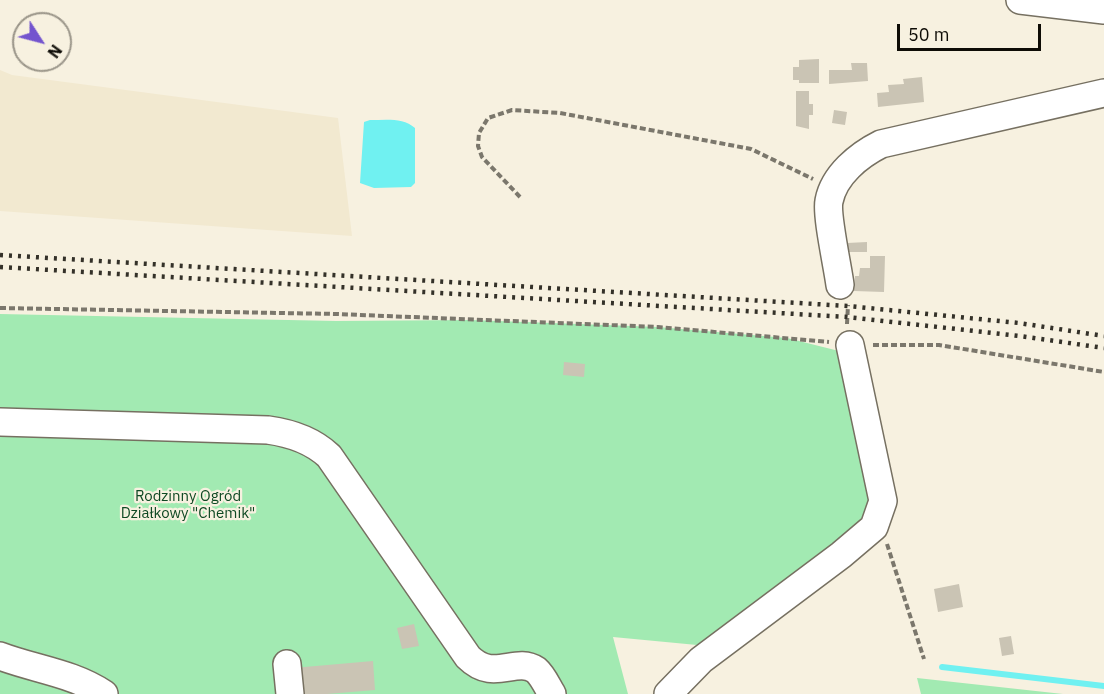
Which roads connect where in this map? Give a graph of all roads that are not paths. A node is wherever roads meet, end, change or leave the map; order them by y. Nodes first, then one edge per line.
1 (1020, 0) edge
2 (1104, 10) edge
3 (1104, 93) edge
4 (840, 285) road end
5 (850, 345) road end
6 (0, 422) edge
7 (0, 656) edge
8 (287, 664) dead end
9 (104, 694) edge
10 (290, 694) edge
11 (552, 694) edge
12 (668, 694) edge

1 - 2 street
3 - 4 street
5 - 12 street
6 - 11 street
7 - 9 street
8 - 10 street

